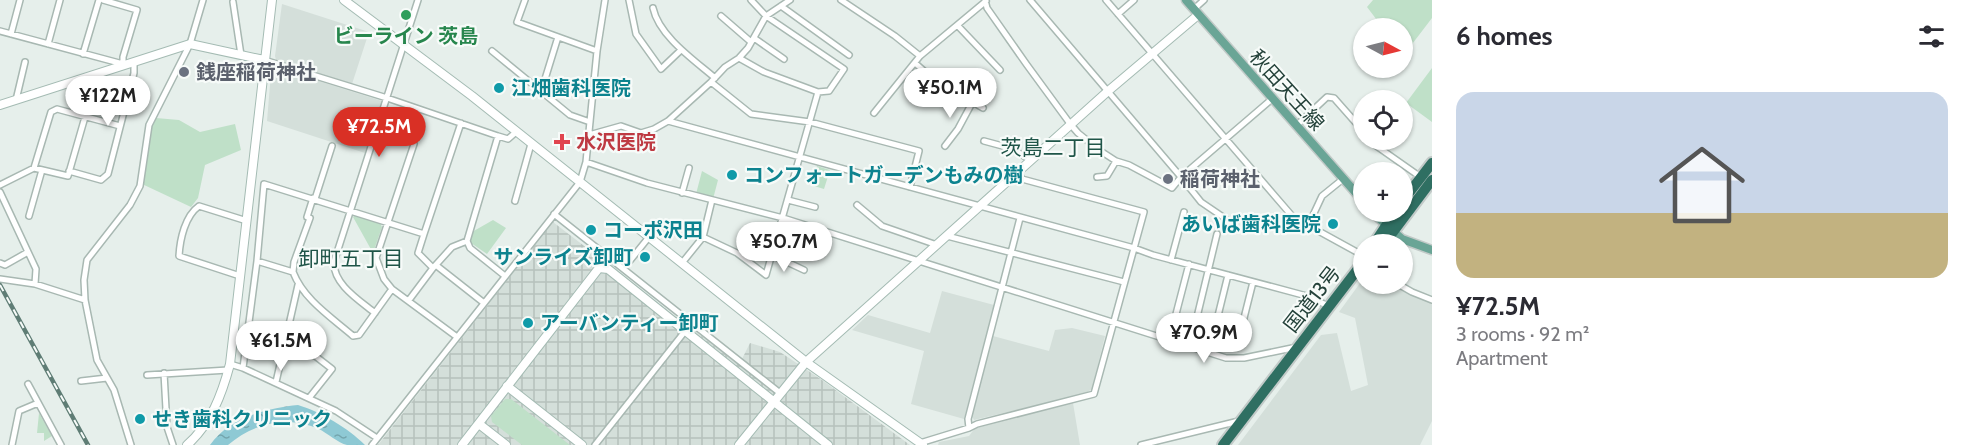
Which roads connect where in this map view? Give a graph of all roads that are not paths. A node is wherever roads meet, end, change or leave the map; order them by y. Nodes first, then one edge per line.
1 (20, 0) edge
2 (60, 0) edge
3 (101, 0) edge
4 (203, 0) edge
5 (272, 0) edge
6 (344, 0) edge
7 (418, 0) edge
8 (525, 0) edge
9 (604, 0) edge
10 (628, 0) edge
11 (751, 0) edge
12 (790, 0) edge
13 (841, 0) edge
14 (986, 0) edge
15 (1030, 0) edge
16 (1106, 0) edge
17 (1134, 0) edge
18 (1186, 0) edge
19 (1204, 0) edge
20 (233, 2) dead end
21 (781, 6) junction
22 (653, 8) dead end
23 (1196, 12) junction
24 (1118, 14) junction
25 (722, 16) dead end
26 (766, 16) junction
27 (958, 26) junction
28 (0, 31) edge
29 (11, 34) junction
30 (558, 37) junction
31 (752, 40) junction
32 (48, 44) junction
33 (190, 44) junction
34 (404, 45) junction
35 (681, 50) junction
36 (492, 51) dead end
37 (597, 51) junction
38 (83, 54) junction
39 (1152, 54) junction
40 (241, 55) junction
41 (849, 55) dead end
42 (920, 56) junction
43 (739, 58) junction
44 (264, 60) junction
45 (784, 60) dead end
46 (25, 62) dead end
47 (134, 62) junction
48 (915, 63) junction
49 (123, 64) junction
50 (1000, 70) dead end
51 (713, 80) junction
52 (541, 92) junction
53 (818, 92) junction
54 (1107, 92) junction
55 (387, 98) junction
56 (1272, 99) junction
57 (16, 100) junction
58 (972, 103) junction
59 (0, 105) edge
60 (982, 108) dead end
61 (874, 113) dead end
62 (85, 117) junction
63 (1353, 120) edge
64 (668, 121) junction
65 (590, 122) junction
66 (810, 122) junction
67 (461, 123) junction
68 (1071, 125) junction
69 (120, 126) junction
70 (1296, 126) junction
71 (516, 132) junction
72 (589, 135) junction
73 (498, 136) junction
74 (1227, 140) junction
75 (984, 141) dead end
76 (414, 144) dead end
77 (531, 144) junction
78 (332, 146) dead end
79 (945, 146) dead end
80 (1382, 150) edge
81 (799, 158) junction
82 (1031, 160) junction
83 (1116, 161) junction
84 (586, 162) junction
85 (1432, 164) edge
86 (34, 168) junction
87 (689, 168) dead end
88 (42, 170) junction
89 (69, 171) junction
90 (1018, 172) junction
91 (1097, 177) dead end
92 (1182, 177) junction
93 (1343, 179) junction
94 (580, 182) junction
95 (1429, 182) edge
96 (0, 185) edge
97 (910, 187) junction
98 (1353, 190) edge
99 (0, 192) edge
100 (682, 193) junction
101 (1413, 194) edge
102 (314, 199) junction
103 (712, 200) junction
104 (788, 200) junction
105 (515, 201) dead end
106 (856, 205) dead end
107 (978, 206) junction
108 (815, 207) dead end
109 (350, 210) junction
110 (1184, 212) dead end
111 (554, 214) junction
112 (29, 216) dead end
113 (783, 218) junction
114 (1020, 218) junction
115 (1226, 219) dead end
116 (247, 221) junction
117 (388, 222) junction
118 (1382, 222) edge
119 (1391, 222) edge
120 (1308, 226) junction
121 (1389, 229) junction
122 (424, 234) junction
123 (1217, 234) dead end
124 (1384, 234) edge
125 (1386, 234) edge
126 (947, 236) junction
127 (649, 237) junction
128 (703, 237) junction
129 (467, 241) junction
130 (936, 245) junction
131 (1134, 248) junction
132 (1353, 250) edge
133 (1432, 250) edge
134 (28, 252) junction
135 (1011, 254) junction
136 (772, 255) junction
137 (1171, 260) junction
138 (256, 261) junction
139 (917, 262) junction
140 (0, 263) edge
141 (682, 263) junction
142 (1189, 264) junction
143 (435, 267) junction
144 (624, 268) junction
145 (804, 270) dead end
146 (1209, 270) junction
147 (293, 272) junction
148 (1228, 275) junction
149 (1353, 275) edge
150 (240, 276) junction
151 (505, 276) junction
152 (0, 279) edge
153 (1124, 282) junction
154 (1253, 282) junction
155 (35, 284) junction
156 (298, 285) junction
157 (392, 289) junction
158 (1002, 289) junction
159 (1413, 292) edge
160 (85, 300) junction
161 (410, 300) junction
162 (1432, 300) edge
163 (484, 303) junction
164 (1329, 306) junction
165 (375, 313) junction
166 (1176, 314) dead end
167 (1197, 317) dead end
168 (1112, 324) junction
169 (1215, 328) dead end
170 (686, 330) junction
171 (287, 334) junction
172 (458, 337) junction
173 (1239, 338) dead end
174 (1298, 346) junction
175 (806, 362) junction
176 (229, 367) junction
177 (243, 368) junction
178 (164, 374) junction
179 (147, 375) dead end
180 (107, 378) junction
181 (81, 381) dead end
182 (276, 382) junction
183 (28, 384) dead end
184 (507, 386) junction
185 (780, 393) junction
186 (309, 398) junction
187 (773, 402) junction
188 (38, 404) junction
189 (1241, 421) junction
190 (479, 424) junction
191 (969, 428) junction
192 (377, 438) junction
193 (921, 444) edge
194 (12, 445) edge
195 (61, 445) edge
196 (131, 445) edge
197 (173, 445) edge
198 (188, 445) edge
199 (372, 445) edge
200 (462, 445) edge
201 (506, 445) edge
202 (582, 445) edge
203 (595, 445) edge
204 (739, 445) edge
205 (828, 445) edge
206 (1141, 445) edge
207 (1223, 445) edge

1 - 29 street
2 - 32 street
3 - 38 street
3 - 49 street
4 - 33 street
5 - 44 street
6 - 34 street
7 - 34 street
8 - 30 street
9 - 37 street
10 - 35 street
11 - 26 street
12 - 21 street
13 - 42 street
14 - 27 street
14 - 68 street
15 - 54 street
16 - 24 street
17 - 24 street
18 - 23 main road, 秋田天王線
19 - 23 street
20 - 40 street
21 - 26 street
21 - 41 street
22 - 35 street
23 - 39 street
23 - 56 main road, 秋田天王線
24 - 39 street
25 - 31 street
26 - 31 street
26 - 53 street
27 - 42 street
27 - 50 street
28 - 29 street
29 - 32 street
30 - 37 street
30 - 52 street
31 - 43 street
31 - 45 street
32 - 38 street
33 - 40 street
33 - 47 street
33 - 160 street
34 - 55 street
34 - 71 street
35 - 51 street
36 - 52 street
37 - 65 street
38 - 49 street
39 - 54 street
39 - 74 street
40 - 44 street
42 - 48 street
43 - 51 street
43 - 53 street
44 - 55 street
44 - 116 street
46 - 57 street
47 - 49 street
47 - 69 street
48 - 58 street
48 - 61 street
49 - 57 street
51 - 64 street
51 - 66 street
52 - 65 street
53 - 66 street
54 - 68 street
54 - 92 street
55 - 67 street
55 - 109 street
56 - 70 main road, 秋田天王線
56 - 74 street
57 - 59 street
58 - 60 street
58 - 79 street
62 - 69 street
62 - 86 street
62 - 89 street
63 - 70 street
64 - 72 street
64 - 81 street
65 - 72 street
66 - 81 street
66 - 97 street
67 - 73 street
67 - 122 street
68 - 82 street
68 - 83 street
69 - 89 street
70 - 93 main road, 秋田天王線
71 - 73 street
71 - 77 street
72 - 84 street
73 - 129 street
74 - 92 street
74 - 120 street
75 - 82 street
76 - 117 street
77 - 94 street
77 - 105 street
78 - 102 street
80 - 95 street
81 - 97 street
81 - 104 street
82 - 90 street
83 - 91 street
83 - 92 street
84 - 94 street
84 - 100 street
85 - 95 highway
86 - 88 street
86 - 96 street
87 - 100 street
88 - 89 street
88 - 112 street
90 - 107 street
90 - 131 street
92 - 115 street
93 - 98 main road, 秋田天王線
93 - 120 street
94 - 111 street
94 - 127 street
95 - 101 highway
95 - 121 highway
97 - 107 street
99 - 134 street
100 - 103 street
102 - 109 street
102 - 138 street
102 - 147 street
103 - 113 street
103 - 128 street
104 - 108 street
104 - 113 street
106 - 130 street
107 - 114 street
107 - 126 street
109 - 117 street
109 - 165 street
110 - 137 street
111 - 144 street
111 - 151 street
113 - 136 street
113 - 139 street
114 - 131 street
114 - 135 street
116 - 150 street
116 - 150 street
117 - 122 street
117 - 157 street
118 - 121 main road
119 - 121 highway
120 - 132 street
121 - 124 highway
121 - 125 highway
121 - 133 main road
122 - 143 street
123 - 146 street
126 - 130 street
126 - 135 street
127 - 141 street
127 - 144 street
128 - 136 street
128 - 141 street
129 - 143 street
129 - 151 street
130 - 139 street
131 - 137 street
131 - 153 street
134 - 140 street
134 - 155 street
135 - 153 street
135 - 158 street
136 - 145 street
137 - 142 street
138 - 147 street
138 - 177 street
139 - 158 street
139 - 175 street
141 - 175 street
142 - 146 street
142 - 166 street
143 - 161 street
143 - 163 street
144 - 185 street
146 - 148 street
146 - 167 street
147 - 156 street
148 - 154 street
148 - 169 street
149 - 164 highway, 国道13号
150 - 176 street
151 - 163 street
152 - 155 street
153 - 168 street
154 - 164 street
154 - 173 street
155 - 160 street
156 - 165 street
156 - 171 street
157 - 161 street
157 - 165 street
158 - 168 street
158 - 191 street
159 - 162 street
160 - 180 street
161 - 172 street
163 - 172 street
164 - 174 highway, 国道13号
168 - 174 street
168 - 191 street
170 - 184 street
170 - 187 street
170 - 203 street
171 - 182 street
171 - 186 street
172 - 192 street
174 - 189 highway, 国道13号
175 - 185 street
175 - 193 street
176 - 177 street
176 - 178 street
176 - 198 street
177 - 182 street
178 - 179 street
178 - 197 street
180 - 181 street
180 - 196 street
182 - 186 street
183 - 188 street
184 - 190 street
184 - 202 street
185 - 187 street
186 - 192 street
187 - 204 street
187 - 205 street
188 - 194 street
188 - 195 street
189 - 206 street
189 - 207 highway, 国道13号
190 - 200 street
190 - 201 street
191 - 193 street
192 - 199 street

